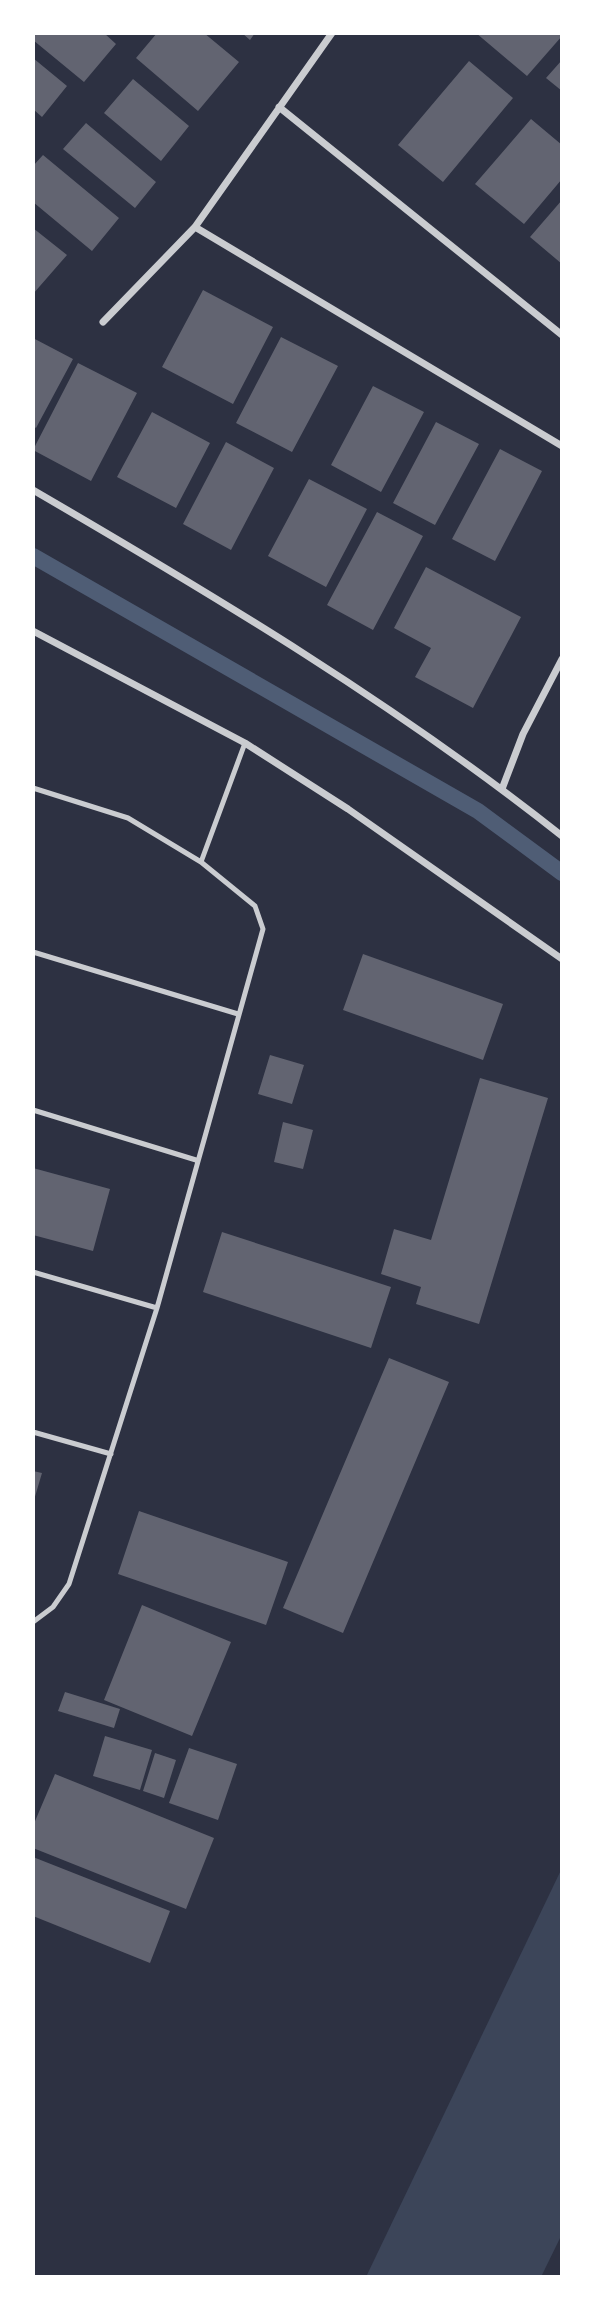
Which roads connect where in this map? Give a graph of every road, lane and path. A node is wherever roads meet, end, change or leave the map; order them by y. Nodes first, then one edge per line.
1 (332, 33) edge
2 (279, 107) junction
3 (195, 227) junction
4 (103, 322) dead end
5 (562, 335) edge
6 (562, 446) edge
7 (33, 490) edge
8 (33, 631) edge
9 (562, 659) edge
10 (244, 744) junction
11 (33, 788) edge
12 (502, 789) junction
13 (562, 836) edge
14 (201, 862) junction
15 (33, 952) edge
16 (562, 959) edge
17 (238, 1014) junction
18 (33, 1110) edge
19 (196, 1160) junction
20 (33, 1272) edge
21 (157, 1308) junction
22 (33, 1432) edge
23 (111, 1454) junction
24 (33, 1622) edge

1 - 2 street
2 - 3 street
2 - 5 street
3 - 4 street
3 - 6 street
7 - 12 street
8 - 10 street
9 - 12 street
10 - 14 lane
10 - 16 street
11 - 14 lane
12 - 13 street
14 - 17 lane
15 - 17 lane
17 - 19 lane
18 - 19 lane
19 - 21 lane
20 - 21 lane
21 - 23 lane
22 - 23 lane
23 - 24 lane

